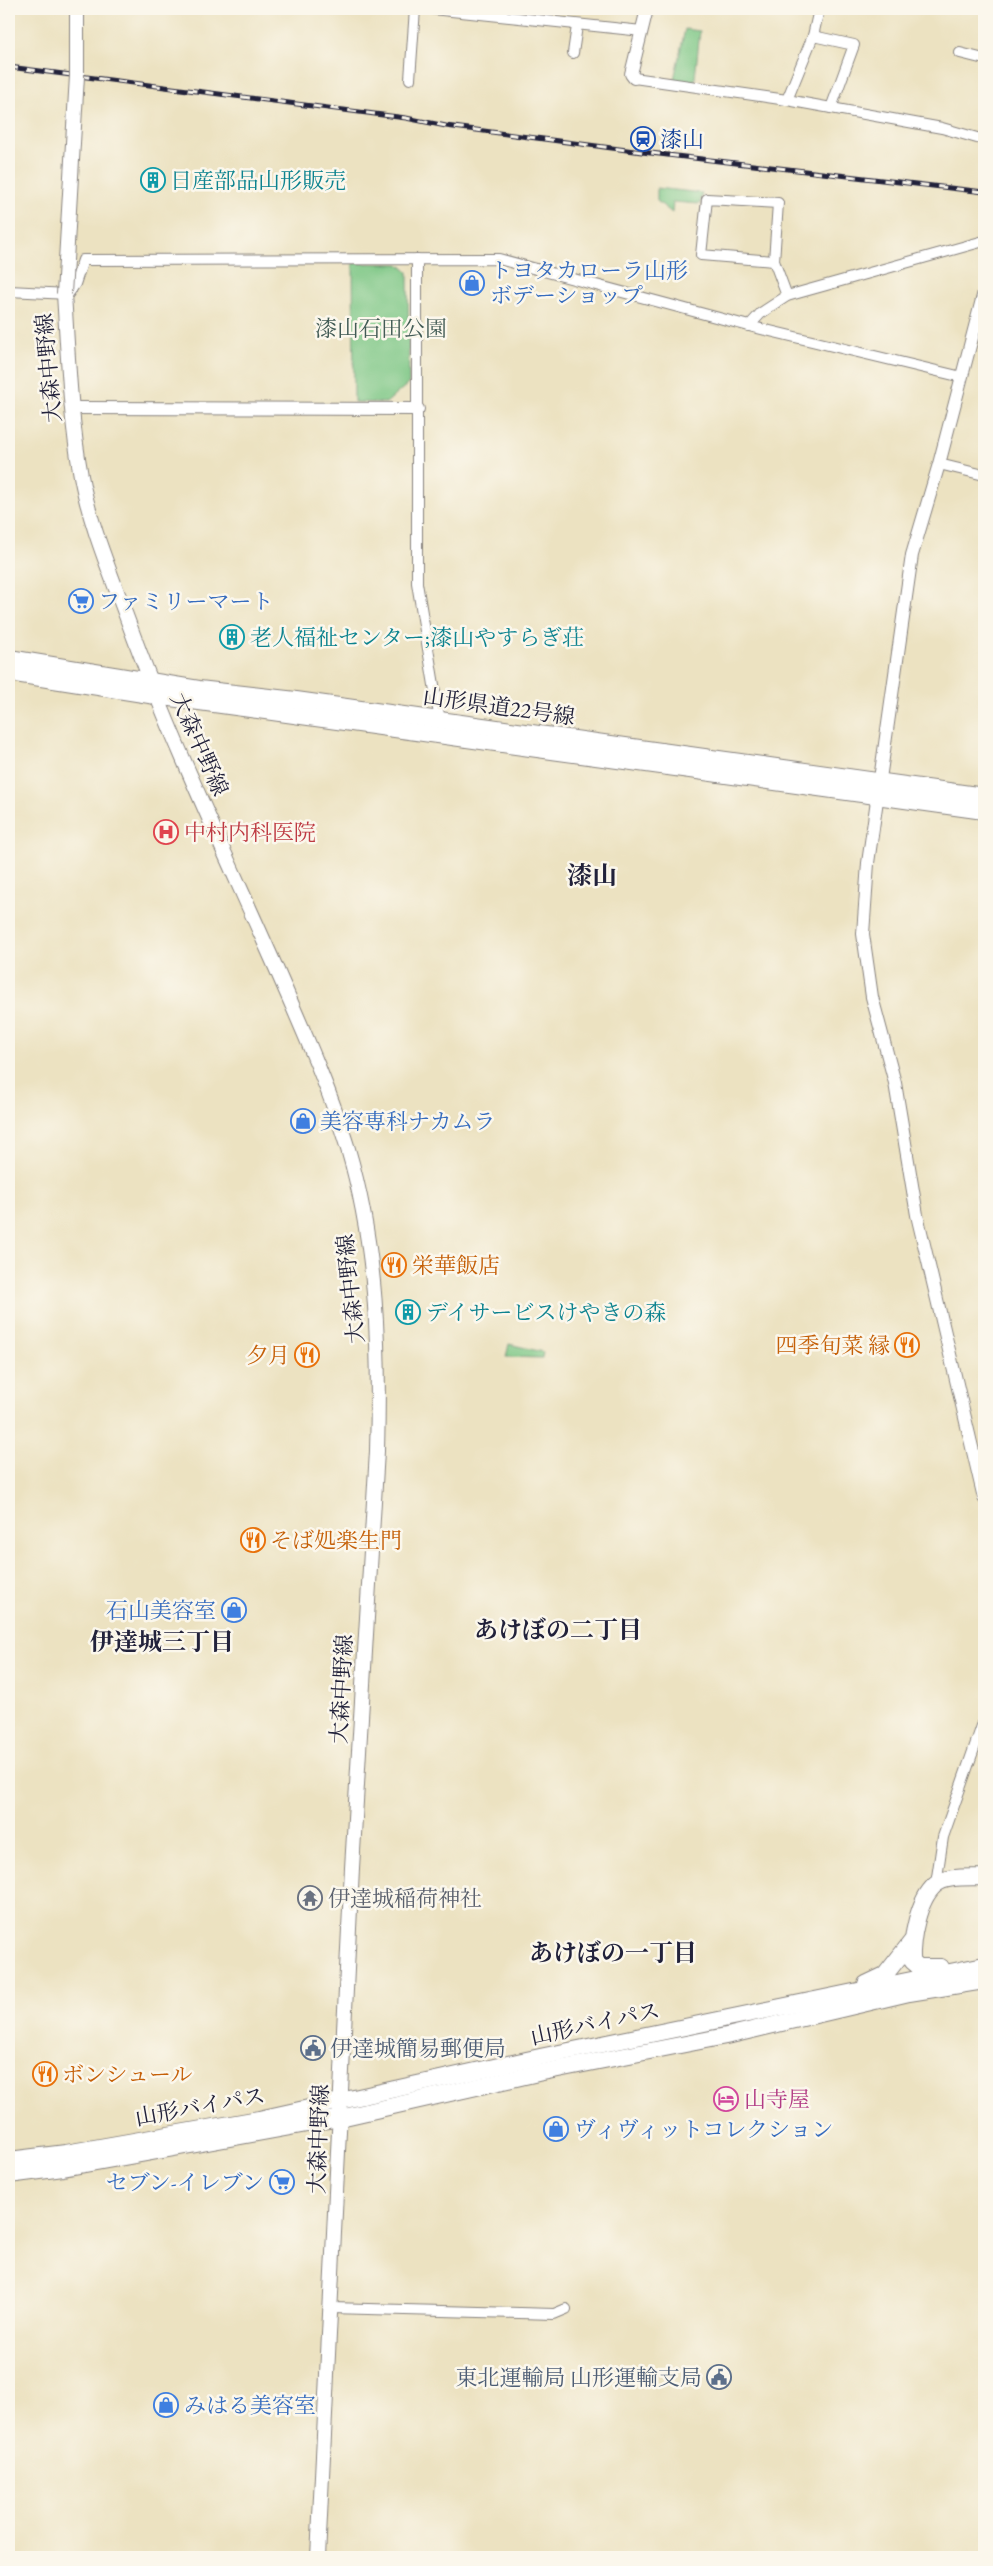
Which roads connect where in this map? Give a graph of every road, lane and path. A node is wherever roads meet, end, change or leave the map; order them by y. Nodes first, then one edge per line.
1 (78, 9) edge
2 (415, 9) edge
3 (432, 9) edge
4 (647, 9) edge
5 (819, 9) edge
6 (519, 14) edge
7 (577, 26) junction
8 (642, 31) junction
9 (813, 36) junction
10 (573, 53) dead end
11 (960, 53) dead end
12 (984, 58) edge
13 (634, 78) joint
14 (410, 79) dead end
15 (787, 100) junction
16 (831, 108) junction
17 (984, 140) edge
18 (984, 241) edge
19 (418, 259) junction
20 (774, 261) junction
21 (9, 291) edge
22 (984, 292) edge
23 (64, 294) junction
24 (787, 296) junction
25 (749, 326) junction
26 (962, 378) junction
27 (72, 408) junction
28 (418, 409) junction
29 (939, 464) junction
30 (984, 476) edge
31 (9, 658) edge
32 (9, 673) edge
33 (150, 681) junction
34 (156, 696) junction
35 (440, 721) junction
36 (878, 789) junction
37 (984, 796) edge
38 (984, 810) edge
39 (984, 1498) edge
40 (984, 1720) edge
41 (984, 1877) edge
42 (936, 1884) junction
43 (911, 1942) junction
44 (984, 1959) edge
45 (984, 1966) edge
46 (984, 1981) edge
47 (731, 2018) junction
48 (340, 2101) junction
49 (340, 2118) junction
50 (9, 2160) edge
51 (9, 2174) edge
52 (331, 2308) junction
53 (566, 2309) dead end
54 (318, 2557) edge

1 - 23 main road, 大森中野線, bridge
2 - 14 street
3 - 6 street
4 - 8 street
5 - 9 street
6 - 7 street
7 - 8 street
7 - 10 street
8 - 13 street
9 - 15 street
9 - 16 street
11 - 12 street
13 - 15 street
15 - 16 street
16 - 17 street
18 - 24 street
19 - 23 street
19 - 25 street
19 - 28 street
20 - 20 street
20 - 24 street
21 - 23 street
22 - 26 street
23 - 27 main road, 大森中野線
24 - 25 street
25 - 26 street
26 - 29 street
27 - 28 street
27 - 33 main road, 大森中野線
28 - 35 street
29 - 30 street
29 - 36 street
31 - 33 main road, 山形県道22号線
32 - 34 main road, 山形県道22号線
33 - 34 main road, 大森中野線
33 - 35 main road, 山形県道22号線
34 - 36 main road, 山形県道22号線
34 - 48 main road, 大森中野線
35 - 36 main road, 山形県道22号線
36 - 37 main road, 山形県道22号線
36 - 38 main road, 山形県道22号線
36 - 39 street
40 - 42 street
41 - 42 main road
42 - 43 main road
43 - 44 main road
43 - 47 main road
45 - 47 main road, 山形バイパス
46 - 49 main road, 山形バイパス
47 - 48 main road, 山形バイパス
48 - 49 main road, 大森中野線
48 - 50 main road, 山形バイパス
49 - 51 main road, 山形バイパス
49 - 52 main road, 大森中野線
52 - 53 street
52 - 54 main road, 大森中野線

